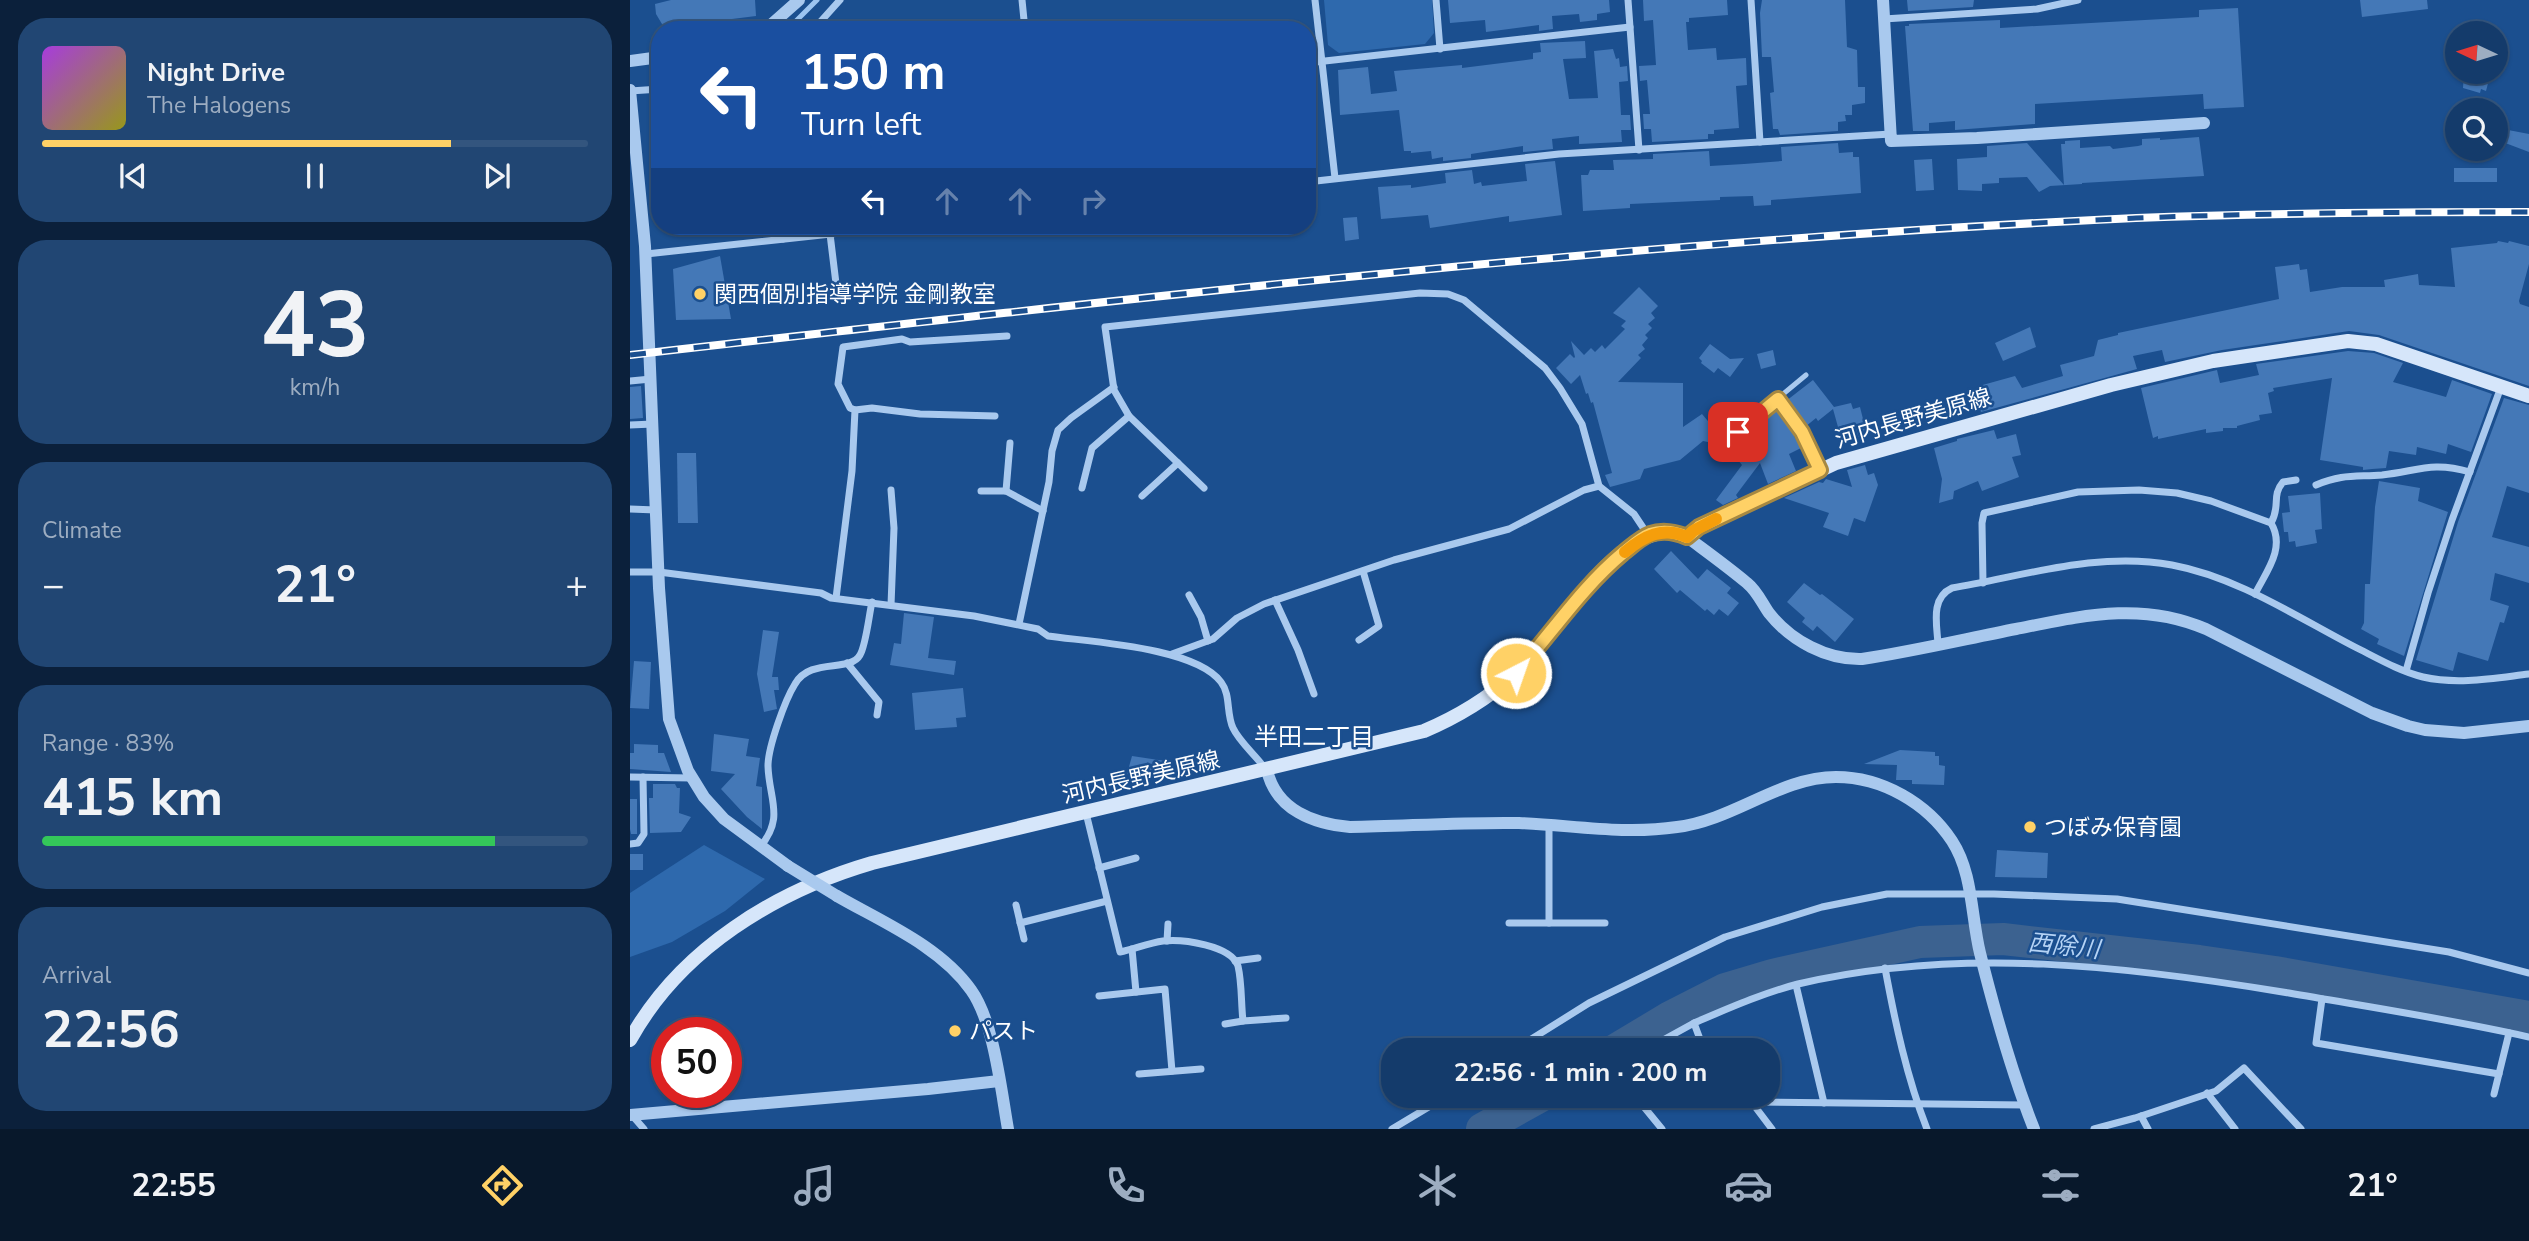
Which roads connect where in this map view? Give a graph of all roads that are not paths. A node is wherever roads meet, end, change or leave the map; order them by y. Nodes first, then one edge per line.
1 (799, 0) edge
2 (840, 0) edge
3 (1022, 0) edge
4 (1315, 0) edge
5 (1436, 0) edge
6 (1629, 0) edge
7 (1751, 0) edge
8 (1883, 0) edge
9 (2028, 0) edge
10 (2078, 0) edge
11 (2026, 10) junction
12 (1884, 19) junction
13 (775, 21) edge
14 (821, 21) edge
15 (1025, 21) edge
16 (1630, 27) junction
17 (1440, 49) junction
18 (651, 58) edge
19 (630, 61) edge
20 (1322, 62) junction
21 (1316, 63) edge
22 (651, 90) edge
23 (630, 91) edge
24 (2204, 123) dead end
25 (1891, 134) junction
26 (632, 138) edge
27 (1760, 142) junction
28 (1639, 150) junction
29 (633, 153) edge
30 (1335, 178) junction
31 (1316, 181) edge
32 (783, 235) edge
33 (821, 235) edge
34 (830, 235) edge
35 (783, 239) junction
36 (646, 254) junction
37 (838, 300) dead end
38 (1007, 336) dead end
39 (1806, 375) dead end
40 (652, 379) junction
41 (630, 381) edge
42 (1114, 387) junction
43 (2501, 387) junction
44 (2529, 396) edge
45 (1778, 399) junction
46 (855, 410) junction
47 (995, 416) dead end
48 (1129, 416) junction
49 (653, 424) junction
50 (630, 425) edge
51 (1010, 443) dead end
52 (1718, 448) dead end
53 (1178, 463) junction
54 (1820, 470) junction
55 (2470, 472) junction
56 (2296, 481) dead end
57 (2316, 485) dead end
58 (1599, 486) junction
59 (1082, 488) dead end
60 (1204, 488) dead end
61 (891, 490) dead end
62 (981, 491) dead end
63 (1006, 491) junction
64 (1142, 496) dead end
65 (630, 509) edge
66 (656, 510) junction
67 (1043, 511) junction
68 (2270, 523) junction
69 (1648, 535) junction
70 (1687, 537) junction
71 (1363, 571) junction
72 (630, 572) edge
73 (659, 572) junction
74 (1983, 583) junction
75 (2255, 594) junction
76 (1189, 595) dead end
77 (836, 598) junction
78 (1275, 600) junction
79 (872, 602) junction
80 (891, 605) junction
81 (1019, 625) junction
82 (1359, 640) dead end
83 (1208, 641) junction
84 (1938, 644) junction
85 (1171, 654) junction
86 (847, 663) junction
87 (2406, 671) junction
88 (2529, 674) edge
89 (1314, 694) dead end
90 (877, 715) dead end
91 (2529, 726) edge
92 (1267, 770) junction
93 (630, 777) edge
94 (643, 777) junction
95 (692, 778) junction
96 (1086, 813) junction
97 (1549, 826) junction
98 (630, 844) edge
99 (760, 848) junction
100 (1136, 858) dead end
101 (1099, 868) junction
102 (1970, 897) junction
103 (1107, 901) junction
104 (1016, 905) dead end
105 (1020, 923) junction
106 (1509, 923) dead end
107 (1549, 923) junction
108 (1605, 923) dead end
109 (1168, 924) dead end
110 (1024, 939) dead end
111 (1167, 941) junction
112 (1132, 949) junction
113 (1258, 958) dead end
114 (1982, 958) junction
115 (1235, 961) junction
116 (1885, 968) junction
117 (2529, 973) edge
118 (1796, 985) junction
119 (1136, 992) junction
120 (1099, 996) dead end
121 (2322, 999) junction
122 (1286, 1018) dead end
123 (1243, 1021) junction
124 (1694, 1023) junction
125 (1225, 1024) dead end
126 (2509, 1033) junction
127 (2529, 1037) edge
128 (1533, 1038) edge
129 (1665, 1038) edge
130 (1700, 1038) edge
131 (630, 1040) edge
132 (1201, 1069) dead end
133 (1172, 1071) junction
134 (1139, 1074) dead end
135 (2499, 1074) junction
136 (999, 1081) junction
137 (2207, 1093) junction
138 (2494, 1094) dead end
139 (1780, 1102) edge
140 (1824, 1103) junction
141 (1917, 1104) junction
142 (2025, 1105) junction
143 (1427, 1108) edge
144 (1645, 1108) edge
145 (1758, 1108) edge
146 (631, 1114) edge
147 (2141, 1116) junction
148 (644, 1129) edge
149 (1008, 1129) edge
150 (1392, 1129) edge
151 (1662, 1129) edge
152 (1772, 1129) edge
153 (1927, 1129) edge
154 (2035, 1129) edge
155 (2094, 1129) edge
156 (2148, 1129) edge
157 (2235, 1129) edge
158 (2301, 1129) edge

1 - 13 street
2 - 14 street
3 - 15 street
4 - 20 street
5 - 17 street
6 - 16 street
7 - 27 street
8 - 12 street
9 - 11 street
10 - 11 street
11 - 12 street
12 - 25 street
16 - 17 street
16 - 28 street
17 - 20 street
18 - 19 street
20 - 21 street
20 - 30 street
22 - 23 street
23 - 26 street
24 - 25 street
25 - 27 street
26 - 29 street
27 - 28 street
28 - 30 street
29 - 36 street
30 - 31 street
32 - 35 street
33 - 35 street
34 - 37 street
35 - 36 street
36 - 40 street
38 - 46 street
39 - 45 lane
40 - 41 street
40 - 49 street
42 - 48 street
42 - 58 street
42 - 67 street
43 - 44 main road, 河内長野美原線
43 - 54 main road, 河内長野美原線
43 - 55 street
45 - 52 lane
45 - 54 lane
46 - 47 street
46 - 77 street
48 - 53 street
48 - 59 street
49 - 50 street
49 - 66 street
51 - 63 street
53 - 60 street
53 - 64 street
54 - 70 main road, 河内長野美原線
55 - 57 street
55 - 87 street
56 - 68 street
58 - 69 street
58 - 71 street
61 - 80 street
62 - 63 street
63 - 67 street
65 - 66 street
66 - 73 street
67 - 81 street
68 - 74 street
68 - 75 street
69 - 70 main road
69 - 92 main road, 河内長野美原線
70 - 84 street
71 - 78 street
71 - 82 street
72 - 73 street
73 - 77 street
73 - 95 street
74 - 75 street
74 - 84 street
75 - 87 street
76 - 83 street
77 - 79 street
78 - 83 street
78 - 89 street
79 - 80 street
79 - 86 street
80 - 81 street
81 - 85 street
83 - 85 street
84 - 91 street
85 - 92 street
86 - 90 street
86 - 99 street
87 - 88 street
92 - 96 main road, 河内長野美原線
92 - 97 street
93 - 94 street
94 - 95 street
94 - 98 street
95 - 99 street
96 - 101 street
96 - 131 main road, 河内長野美原線
97 - 102 street
97 - 107 street
99 - 136 street, bridge
100 - 101 street
101 - 103 street
102 - 114 street
102 - 117 street
102 - 128 street
103 - 105 street
103 - 112 street
104 - 105 street
105 - 110 street
106 - 107 street
107 - 108 street
109 - 111 street
111 - 112 street
111 - 115 street
112 - 119 street
113 - 115 street
114 - 116 street
114 - 121 street
114 - 142 street
115 - 123 street
116 - 118 street
116 - 141 street
118 - 124 street
118 - 140 street
119 - 120 street
119 - 133 street
121 - 126 street
121 - 135 street
122 - 123 street
123 - 125 street
124 - 129 street
124 - 130 street
126 - 127 street
126 - 135 street
132 - 133 street
133 - 134 street
135 - 138 street
136 - 146 street
136 - 149 street
137 - 147 street
137 - 157 street
137 - 158 street
139 - 140 street
140 - 141 street
141 - 142 street
141 - 153 street
142 - 154 street
143 - 150 street
144 - 151 street
145 - 152 street
146 - 148 street
147 - 155 street
147 - 156 street

